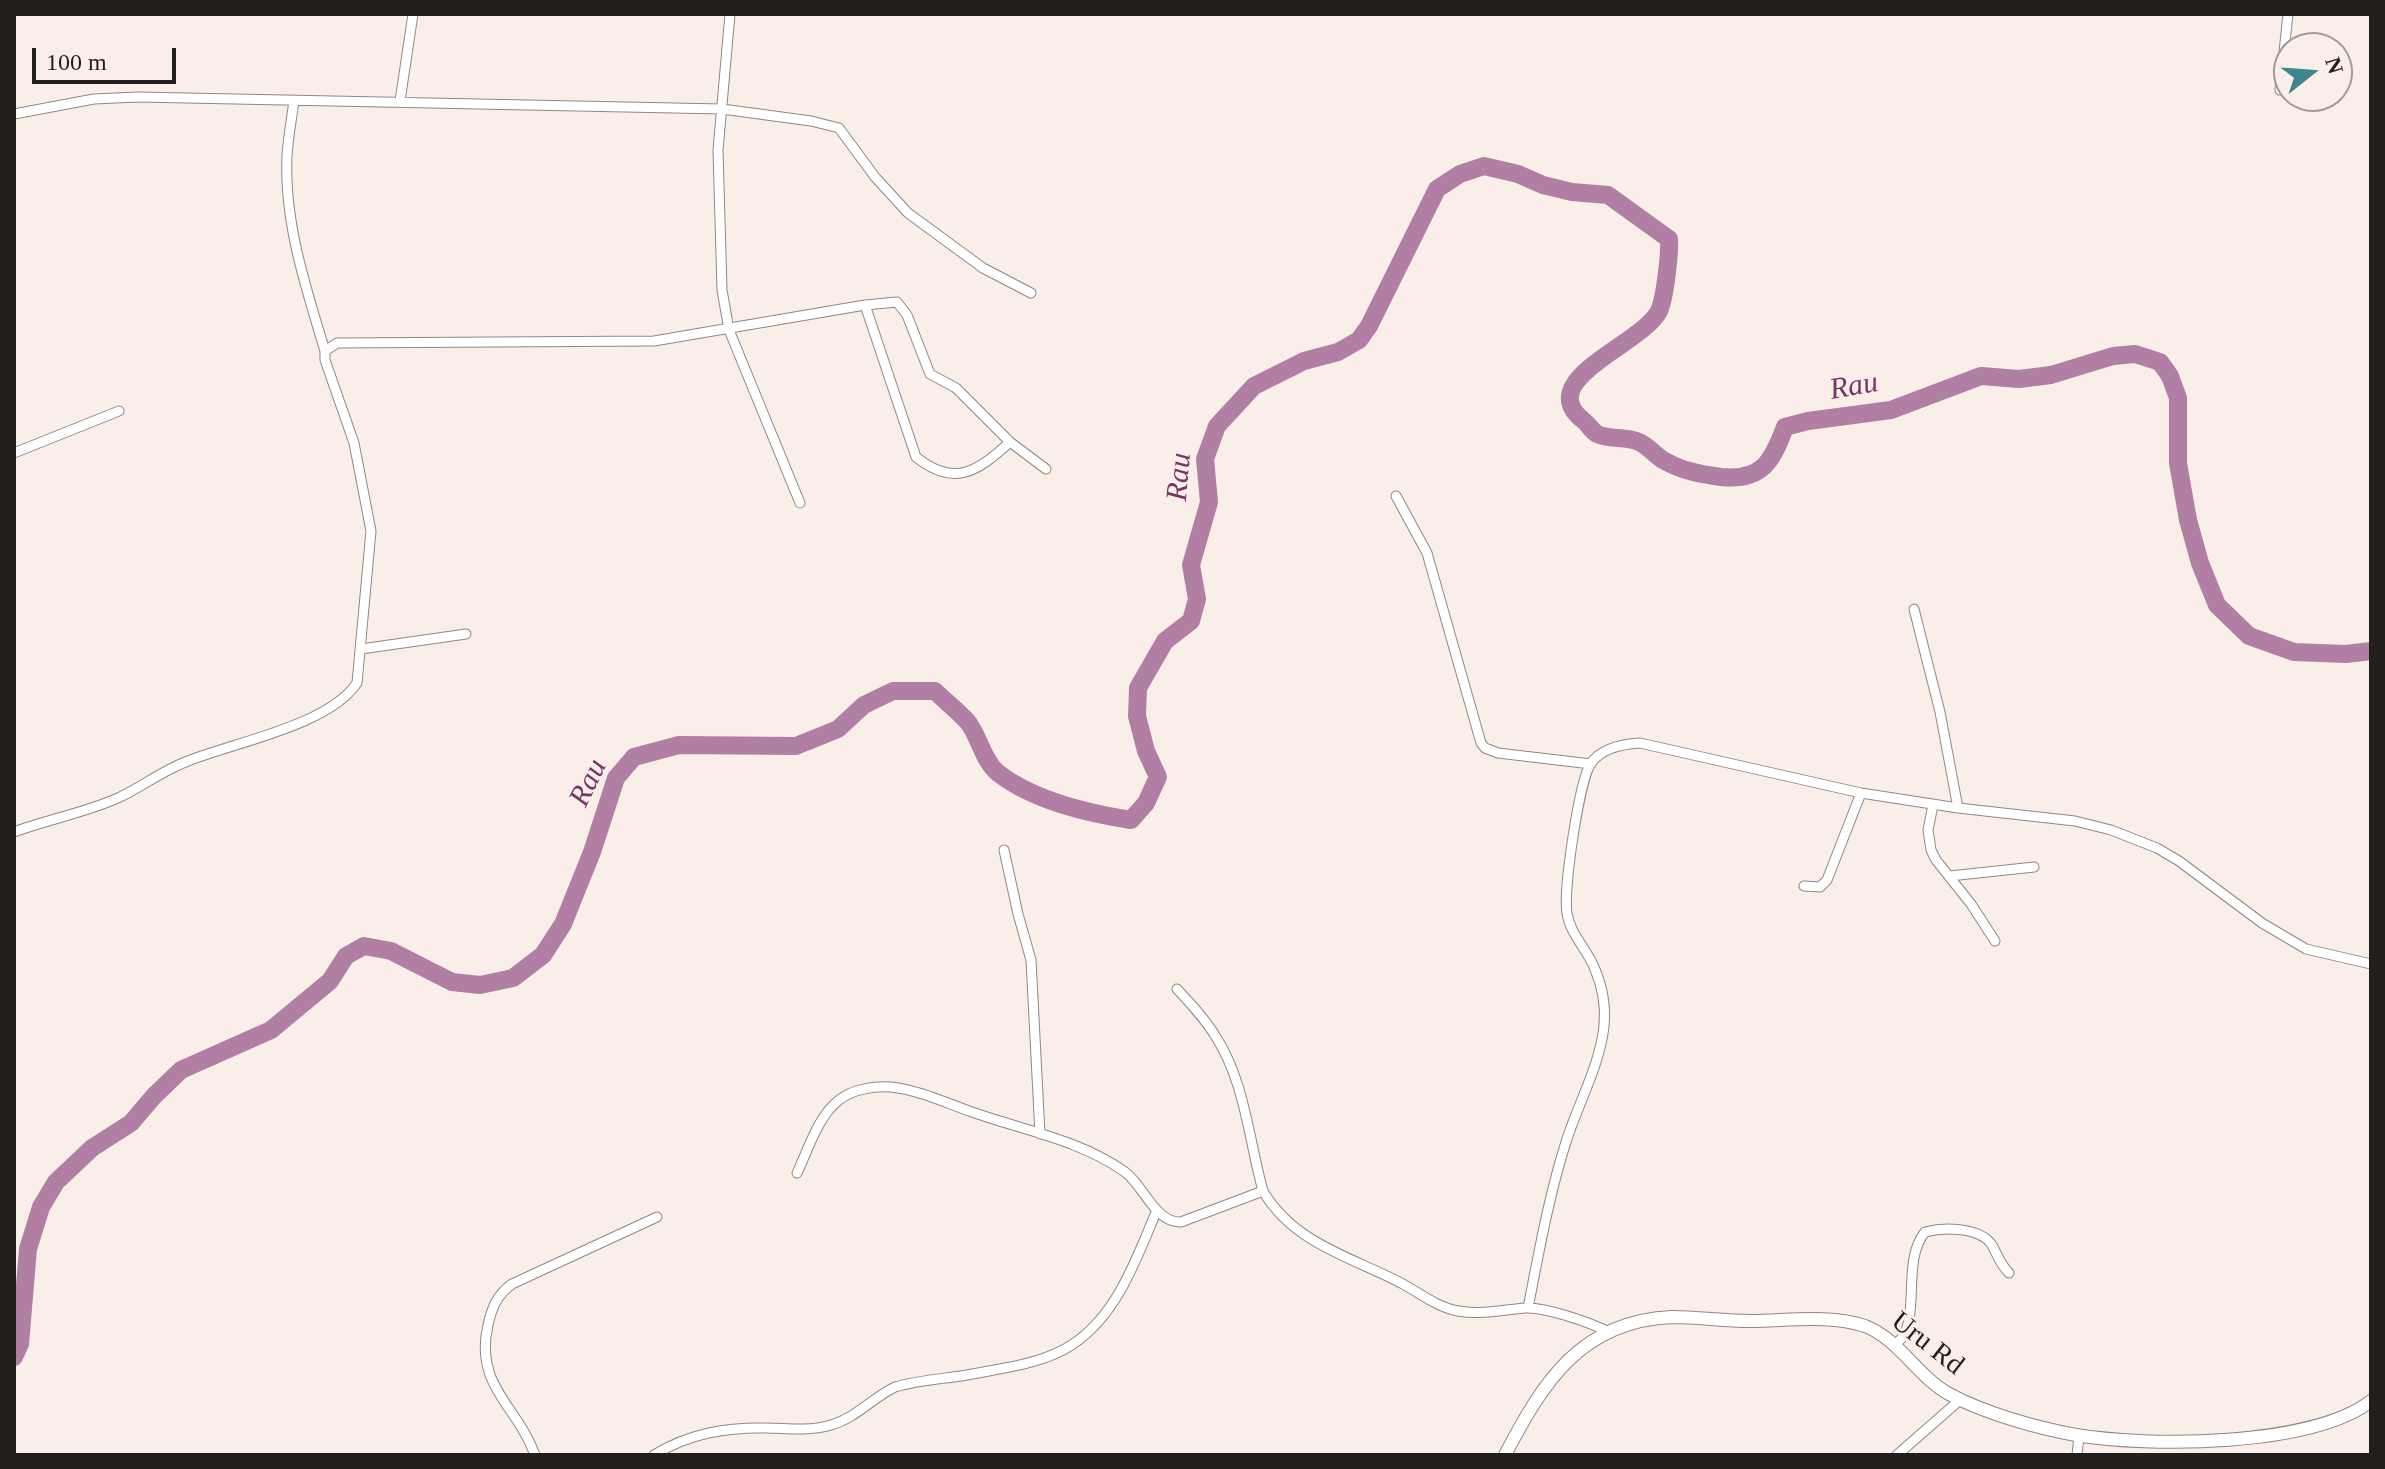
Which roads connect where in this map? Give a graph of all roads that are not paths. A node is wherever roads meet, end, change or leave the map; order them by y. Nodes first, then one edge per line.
1 (413, 14) edge
2 (730, 14) edge
3 (294, 100) junction
4 (400, 101) junction
5 (722, 109) junction
6 (14, 114) edge
7 (1031, 293) dead end
8 (865, 305) junction
9 (729, 330) junction
10 (325, 351) junction
11 (119, 411) dead end
12 (1010, 442) junction
13 (14, 453) edge
14 (1046, 469) dead end
15 (1396, 496) dead end
16 (800, 503) dead end
17 (1914, 609) dead end
18 (466, 634) dead end
19 (361, 649) junction
20 (1591, 764) junction
21 (1861, 793) junction
22 (1933, 805) junction
23 (1958, 808) junction
24 (14, 832) edge
25 (1004, 850) dead end
26 (2034, 867) dead end
27 (1950, 876) junction
28 (1804, 886) dead end
29 (1995, 941) dead end
30 (2371, 964) edge
31 (1177, 989) dead end
32 (1040, 1134) junction
33 (797, 1173) dead end
34 (1263, 1191) junction
35 (1157, 1210) junction
36 (657, 1217) dead end
37 (2009, 1273) dead end
38 (1528, 1308) junction
39 (1607, 1331) junction
40 (1893, 1346) junction
41 (1961, 1399) junction
42 (2371, 1401) edge
43 (2079, 1436) junction
44 (535, 1455) edge
45 (654, 1455) edge
46 (1505, 1455) edge
47 (1897, 1455) edge
48 (2077, 1455) edge

1 - 4 street
2 - 5 street
3 - 4 street
3 - 6 street
3 - 10 street
4 - 5 street
5 - 7 street
5 - 9 street
8 - 9 street
8 - 12 street
8 - 12 street
9 - 10 street
9 - 16 street
10 - 19 street
11 - 13 street
12 - 14 street
15 - 20 street
17 - 23 street
18 - 19 street
19 - 24 street
20 - 21 street
20 - 38 street
21 - 22 street
21 - 28 street
22 - 23 street
22 - 27 street
23 - 30 street
25 - 32 street
26 - 27 street
27 - 29 street
31 - 34 street
32 - 33 street
32 - 35 street
34 - 35 street
34 - 38 street
35 - 45 street
36 - 44 street
37 - 40 street
38 - 39 street
39 - 40 street, Uru Rd
39 - 46 street, Uru Rd
40 - 41 street, Uru Rd
41 - 43 street, Uru Rd
41 - 47 street
42 - 43 street, Uru Rd
43 - 48 street

